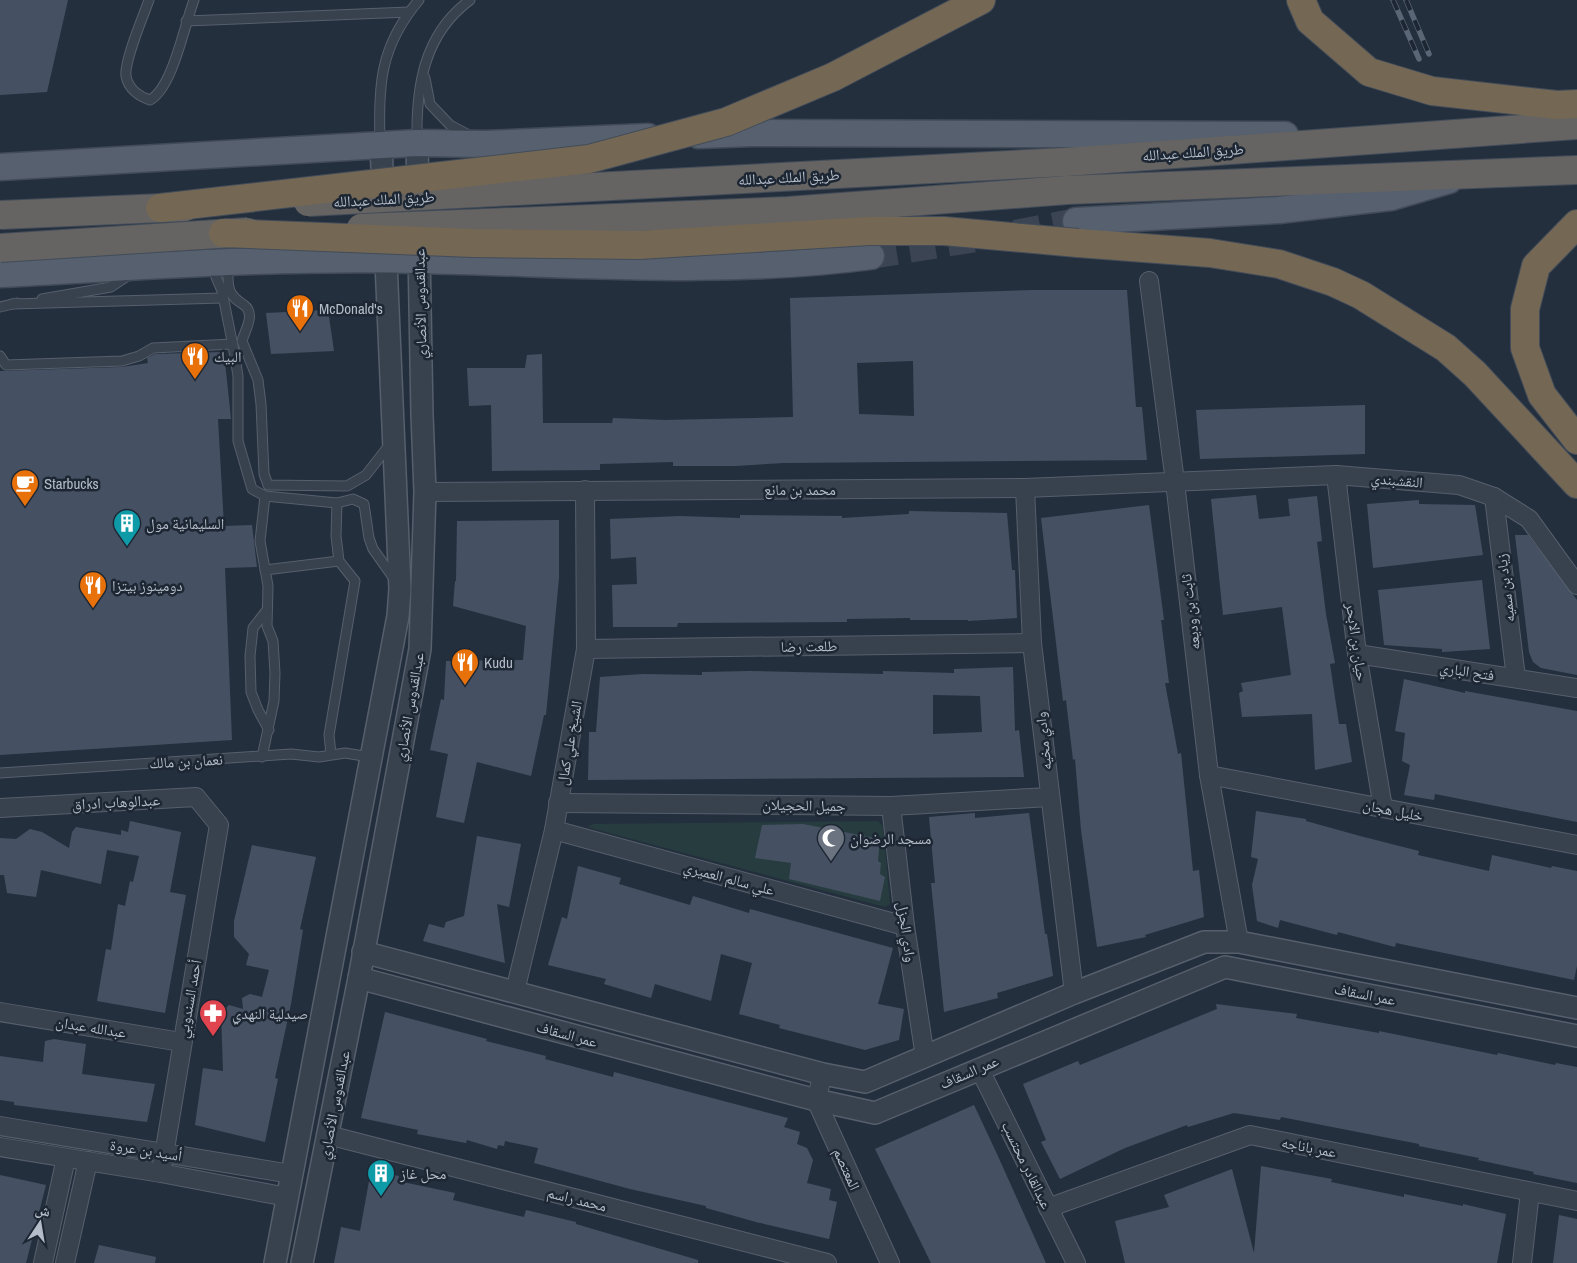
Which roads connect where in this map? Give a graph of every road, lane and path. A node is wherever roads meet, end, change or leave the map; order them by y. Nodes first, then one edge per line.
1 (149, 0) edge
2 (194, 0) edge
3 (419, 0) edge
4 (470, 0) edge
5 (981, 0) edge
6 (1301, 0) edge
7 (409, 12) junction
8 (186, 21) junction
9 (424, 72) junction
10 (1577, 104) edge
11 (1577, 125) edge
12 (1421, 136) junction
13 (417, 143) junction
14 (485, 144) junction
15 (381, 145) junction
16 (124, 161) junction
17 (0, 167) edge
18 (1577, 170) edge
19 (0, 173) edge
20 (1469, 175) junction
21 (160, 208) junction
22 (0, 215) edge
23 (1577, 224) edge
24 (1077, 232) junction
25 (223, 233) junction
26 (0, 248) edge
27 (871, 256) tunnel mouth
28 (385, 260) junction
29 (419, 260) junction
30 (219, 262) junction
31 (140, 267) junction
32 (0, 274) edge
33 (1149, 281) dead end
34 (223, 298) junction
35 (12, 304) junction
36 (0, 307) edge
37 (232, 344) junction
38 (0, 356) edge
39 (393, 440) junction
40 (1577, 440) edge
41 (1336, 475) junction
42 (1175, 482) junction
43 (1577, 484) edge
44 (1025, 488) junction
45 (585, 490) junction
46 (426, 492) junction
47 (265, 496) junction
48 (1494, 497) junction
49 (337, 503) junction
50 (339, 561) junction
51 (265, 570) junction
52 (1577, 585) edge
53 (400, 589) junction
54 (267, 610) junction
55 (1032, 643) junction
56 (586, 650) junction
57 (1357, 654) junction
58 (1516, 678) junction
59 (1577, 688) edge
60 (269, 730) junction
61 (331, 754) junction
62 (370, 756) junction
63 (262, 757) junction
64 (0, 773) edge
65 (1209, 775) junction
66 (1049, 797) junction
67 (558, 803) junction
68 (891, 806) junction
69 (0, 808) edge
70 (1383, 808) junction
71 (219, 825) joint
72 (554, 830) junction
73 (1577, 845) edge
74 (905, 926) junction
75 (1238, 942) junction
76 (363, 952) junction
77 (359, 978) junction
78 (515, 991) junction
79 (1074, 993) junction
80 (1577, 1008) edge
81 (0, 1012) edge
82 (1577, 1036) edge
83 (181, 1042) junction
84 (925, 1058) junction
85 (979, 1068) junction
86 (823, 1074) junction
87 (816, 1100) junction
88 (0, 1126) edge
89 (328, 1134) junction
90 (0, 1147) edge
91 (163, 1153) junction
92 (66, 1158) junction
93 (88, 1161) junction
94 (161, 1173) junction
95 (291, 1174) junction
96 (1530, 1192) junction
97 (288, 1197) junction
98 (1577, 1201) edge
99 (1048, 1208) junction
100 (43, 1263) edge
101 (66, 1263) edge
102 (275, 1263) edge
103 (302, 1263) edge
104 (827, 1263) edge
105 (890, 1263) edge
106 (1076, 1263) edge
107 (1522, 1263) edge

1 - 8 lane
2 - 8 lane
3 - 7 lane
4 - 9 lane
5 - 21 highway, bridge
6 - 10 highway
7 - 8 lane
7 - 15 lane
9 - 13 lane
9 - 14 lane
11 - 12 highway, طريق الملك عبدالله
12 - 14 main road
12 - 21 highway, طريق الملك عبدالله, bridge
13 - 14 main road
13 - 15 main road
13 - 29 street, عبدالقدوس الأنصاري
15 - 16 main road
15 - 28 street, عبدالقدوس الأنصاري
16 - 17 main road
16 - 19 main road
18 - 20 highway
20 - 24 main road
20 - 25 highway, bridge
21 - 22 highway, طريق الملك عبدالله, bridge
23 - 40 highway
24 - 25 highway, bridge
24 - 43 highway
25 - 26 highway, bridge
27 - 29 main road
28 - 29 main road
28 - 30 main road
28 - 39 street, عبدالقدوس الأنصاري
29 - 46 street, عبدالقدوس الأنصاري
30 - 31 main road
30 - 34 lane
30 - 39 lane
31 - 32 main road
31 - 35 lane
33 - 42 street, ثابت بن وديعه
34 - 35 lane
34 - 37 lane
35 - 36 lane
37 - 38 lane
37 - 47 lane
39 - 53 street, عبدالقدوس الأنصاري
41 - 42 street, النقشبندي
41 - 48 street, النقشبندي
41 - 57 street, حيان بن الابحر
42 - 44 street, محمد بن مانع
42 - 65 street, ثابت بن وديعه
44 - 45 street, محمد بن مانع
44 - 55 street, وادي مخيه
45 - 46 street, محمد بن مانع
45 - 56 street, الشيخ علي كمال
46 - 76 street, عبدالقدوس الأنصاري
47 - 49 lane
47 - 51 lane
48 - 52 street, النقشبندي
48 - 58 street, زياد بن سميه
49 - 50 lane
49 - 53 lane
50 - 51 lane
50 - 61 lane
51 - 54 lane
53 - 62 street, عبدالقدوس الأنصاري
54 - 60 lane
54 - 60 lane
55 - 56 street, طلعت رضا
55 - 66 street, وادي مخيه
56 - 67 street, الشيخ علي كمال
57 - 58 street, فتح الباري
57 - 70 street, حيان بن الابحر
58 - 59 street, فتح الباري
60 - 63 lane
61 - 62 lane, نعمان بن مالك
61 - 63 lane, نعمان بن مالك
62 - 95 street, عبدالقدوس الأنصاري
63 - 64 lane, نعمان بن مالك
65 - 70 street, خليل هجان
65 - 75 street, ثابت بن وديعه
66 - 68 street, جميل الحجيلان
66 - 79 street, وادي مخيه
67 - 68 street, جميل الحجيلان
67 - 72 street, الشيخ علي كمال
68 - 74 street, وادي الجزل
69 - 71 street, عبدالوهاب ادراق
70 - 73 street, خليل هجان
71 - 83 street, أحمد السندوبي
72 - 74 street, علي سالم العميري
72 - 78 street, الشيخ علي كمال
74 - 84 street, وادي الجزل
75 - 79 street, عمر السقاف
75 - 80 street, عمر السقاف
76 - 77 street, عبدالقدوس الأنصاري
76 - 78 street, عمر السقاف
77 - 87 street, عمر السقاف
77 - 89 street, عبدالقدوس الأنصاري
78 - 86 street, عمر السقاف
79 - 84 street, عمر السقاف
81 - 83 street, عبدالله عبدان
82 - 85 street, عمر السقاف
83 - 91 street, أحمد السندوبي
84 - 86 street, عمر السقاف
85 - 87 street, عمر السقاف
85 - 99 street, عبدالقادر محتسب
86 - 87 street
87 - 105 street, المعتصم
88 - 91 street, أسيد بن عروة
89 - 103 street, عبدالقدوس الأنصاري
89 - 104 street, محمد راسم
90 - 92 street, أسيد بن عروة
91 - 94 street, أحمد السندوبي
91 - 95 street, أسيد بن عروة
92 - 93 street, أسيد بن عروة
92 - 100 street
93 - 94 street, أسيد بن عروة
93 - 101 street
94 - 97 street, أسيد بن عروة
95 - 97 street, عبدالقدوس الأنصاري
96 - 98 street, عمر باناجه
96 - 99 street, عمر باناجه
96 - 107 street
97 - 102 street, عبدالقدوس الأنصاري
99 - 106 street, عبدالقادر محتسب

